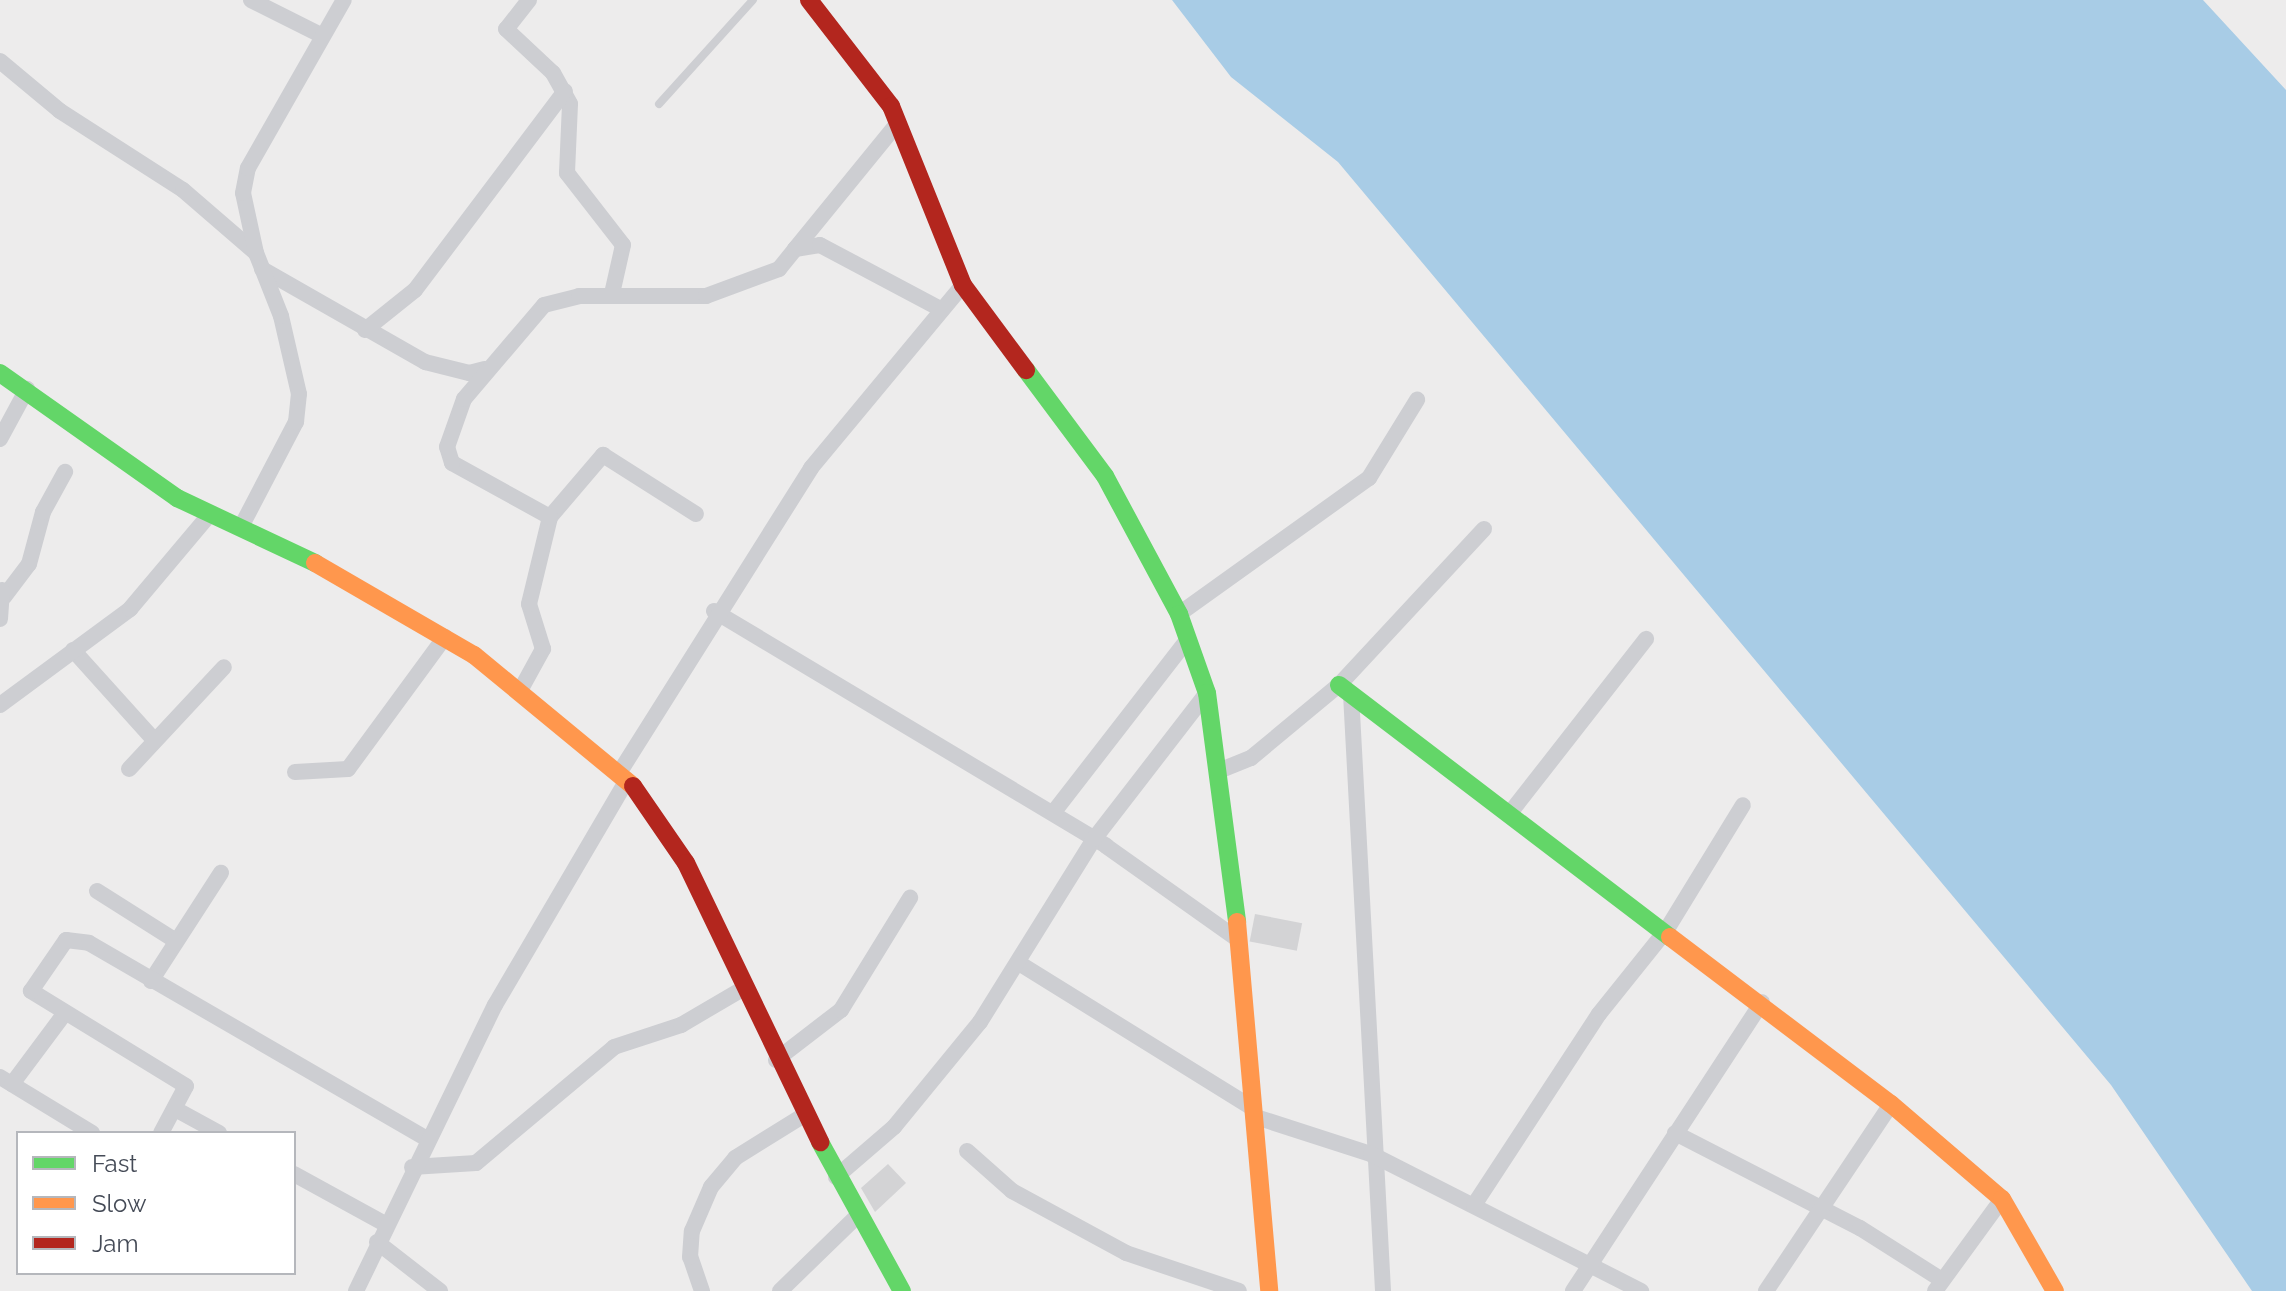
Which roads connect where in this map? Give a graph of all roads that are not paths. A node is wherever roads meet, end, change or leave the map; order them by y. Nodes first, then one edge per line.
1 (251, 0) edge
2 (344, 0) edge
3 (529, 0) edge
4 (753, 0) edge
5 (809, 0) edge
6 (323, 36) junction
7 (0, 61) edge
8 (565, 91) junction
9 (659, 104) dead end
10 (897, 124) junction
11 (795, 249) junction
12 (256, 253) junction
13 (262, 269) junction
14 (963, 285) junction
15 (612, 294) junction
16 (942, 310) junction
17 (365, 330) junction
18 (485, 369) junction
19 (0, 373) edge
20 (27, 389) junction
21 (1417, 400) dead end
22 (0, 439) edge
23 (65, 472) dead end
24 (210, 514) junction
25 (696, 514) dead end
26 (550, 517) junction
27 (241, 527) junction
28 (1484, 529) dead end
29 (2, 591) edge
30 (714, 611) junction
31 (1179, 614) junction
32 (0, 619) edge
33 (445, 637) junction
34 (1188, 639) junction
35 (1646, 639) dead end
36 (73, 650) junction
37 (224, 667) dead end
38 (521, 689) junction
39 (1345, 689) junction
40 (1207, 693) junction
41 (0, 705) edge
42 (155, 741) junction
43 (129, 769) dead end
44 (1221, 770) junction
45 (295, 772) dead end
46 (624, 775) junction
47 (1743, 805) dead end
48 (1053, 813) junction
49 (1510, 813) junction
50 (1094, 839) junction
51 (221, 873) dead end
52 (97, 891) dead end
53 (910, 898) dead end
54 (1667, 929) junction
55 (1239, 940) junction
56 (176, 941) junction
57 (1022, 965) junction
58 (151, 981) junction
59 (744, 988) junction
60 (1762, 1002) junction
61 (65, 1013) junction
62 (776, 1060) junction
63 (6, 1080) edge
64 (1891, 1104) junction
65 (177, 1110) junction
66 (1253, 1112) junction
67 (804, 1115) junction
68 (89, 1131) edge
69 (162, 1131) edge
70 (215, 1131) edge
71 (1675, 1133) junction
72 (427, 1139) junction
73 (967, 1151) dead end
74 (1371, 1154) junction
75 (412, 1167) junction
76 (296, 1175) edge
77 (836, 1177) junction
78 (2002, 1199) junction
79 (1474, 1205) junction
80 (1821, 1209) junction
81 (857, 1216) junction
82 (385, 1224) junction
83 (377, 1242) junction
84 (1591, 1263) junction
85 (1938, 1286) edge
86 (356, 1291) edge
87 (440, 1291) edge
88 (702, 1291) edge
89 (780, 1291) edge
90 (902, 1291) edge
91 (1239, 1291) edge
92 (1269, 1291) edge
93 (1383, 1291) edge
94 (1573, 1291) edge
95 (1641, 1291) edge
96 (1766, 1291) edge
97 (2055, 1291) edge

1 - 6 street
2 - 6 street
3 - 8 street
4 - 9 lane
5 - 10 street
6 - 12 street
7 - 12 street
8 - 15 street
8 - 17 street
10 - 11 street
10 - 14 street
11 - 15 street
11 - 16 street
12 - 13 street
13 - 17 street
13 - 27 street
14 - 16 street
14 - 31 street
15 - 18 street
16 - 30 street
17 - 18 street
18 - 26 street
19 - 20 street
20 - 22 street
20 - 24 street
21 - 31 street
23 - 29 street
24 - 27 street
24 - 36 street
25 - 26 street
26 - 38 street
27 - 33 street
28 - 39 street
29 - 32 street
30 - 46 street
30 - 48 street
31 - 34 street
33 - 38 street
33 - 45 street
34 - 40 street
34 - 48 street
35 - 49 street
36 - 41 street
36 - 42 street
37 - 42 street
38 - 46 street
39 - 44 street
39 - 49 street
39 - 74 street
40 - 44 street
40 - 50 street
42 - 43 street
44 - 55 street
46 - 59 street
46 - 72 street
47 - 54 street
48 - 50 street
49 - 54 street
50 - 55 street
50 - 57 street
51 - 56 street
52 - 56 street
53 - 62 street
54 - 60 street
54 - 79 street
55 - 66 street
56 - 58 street
57 - 66 street
57 - 77 street
58 - 61 street
58 - 72 street
59 - 62 street
59 - 75 street
60 - 64 street
60 - 71 street
61 - 63 street
61 - 65 street
62 - 67 street
63 - 68 street
64 - 78 street
64 - 80 street
65 - 69 street
65 - 70 street
66 - 74 street
66 - 92 street
67 - 77 street
67 - 88 street
71 - 80 street
71 - 84 street
72 - 75 street
73 - 91 street
74 - 79 street
74 - 93 street
75 - 82 street
76 - 82 street
77 - 81 street
78 - 85 street
78 - 97 street
79 - 84 street
80 - 85 street
80 - 96 street
81 - 89 street
81 - 90 street
82 - 83 street
83 - 86 street
83 - 87 street
84 - 94 street
84 - 95 street

